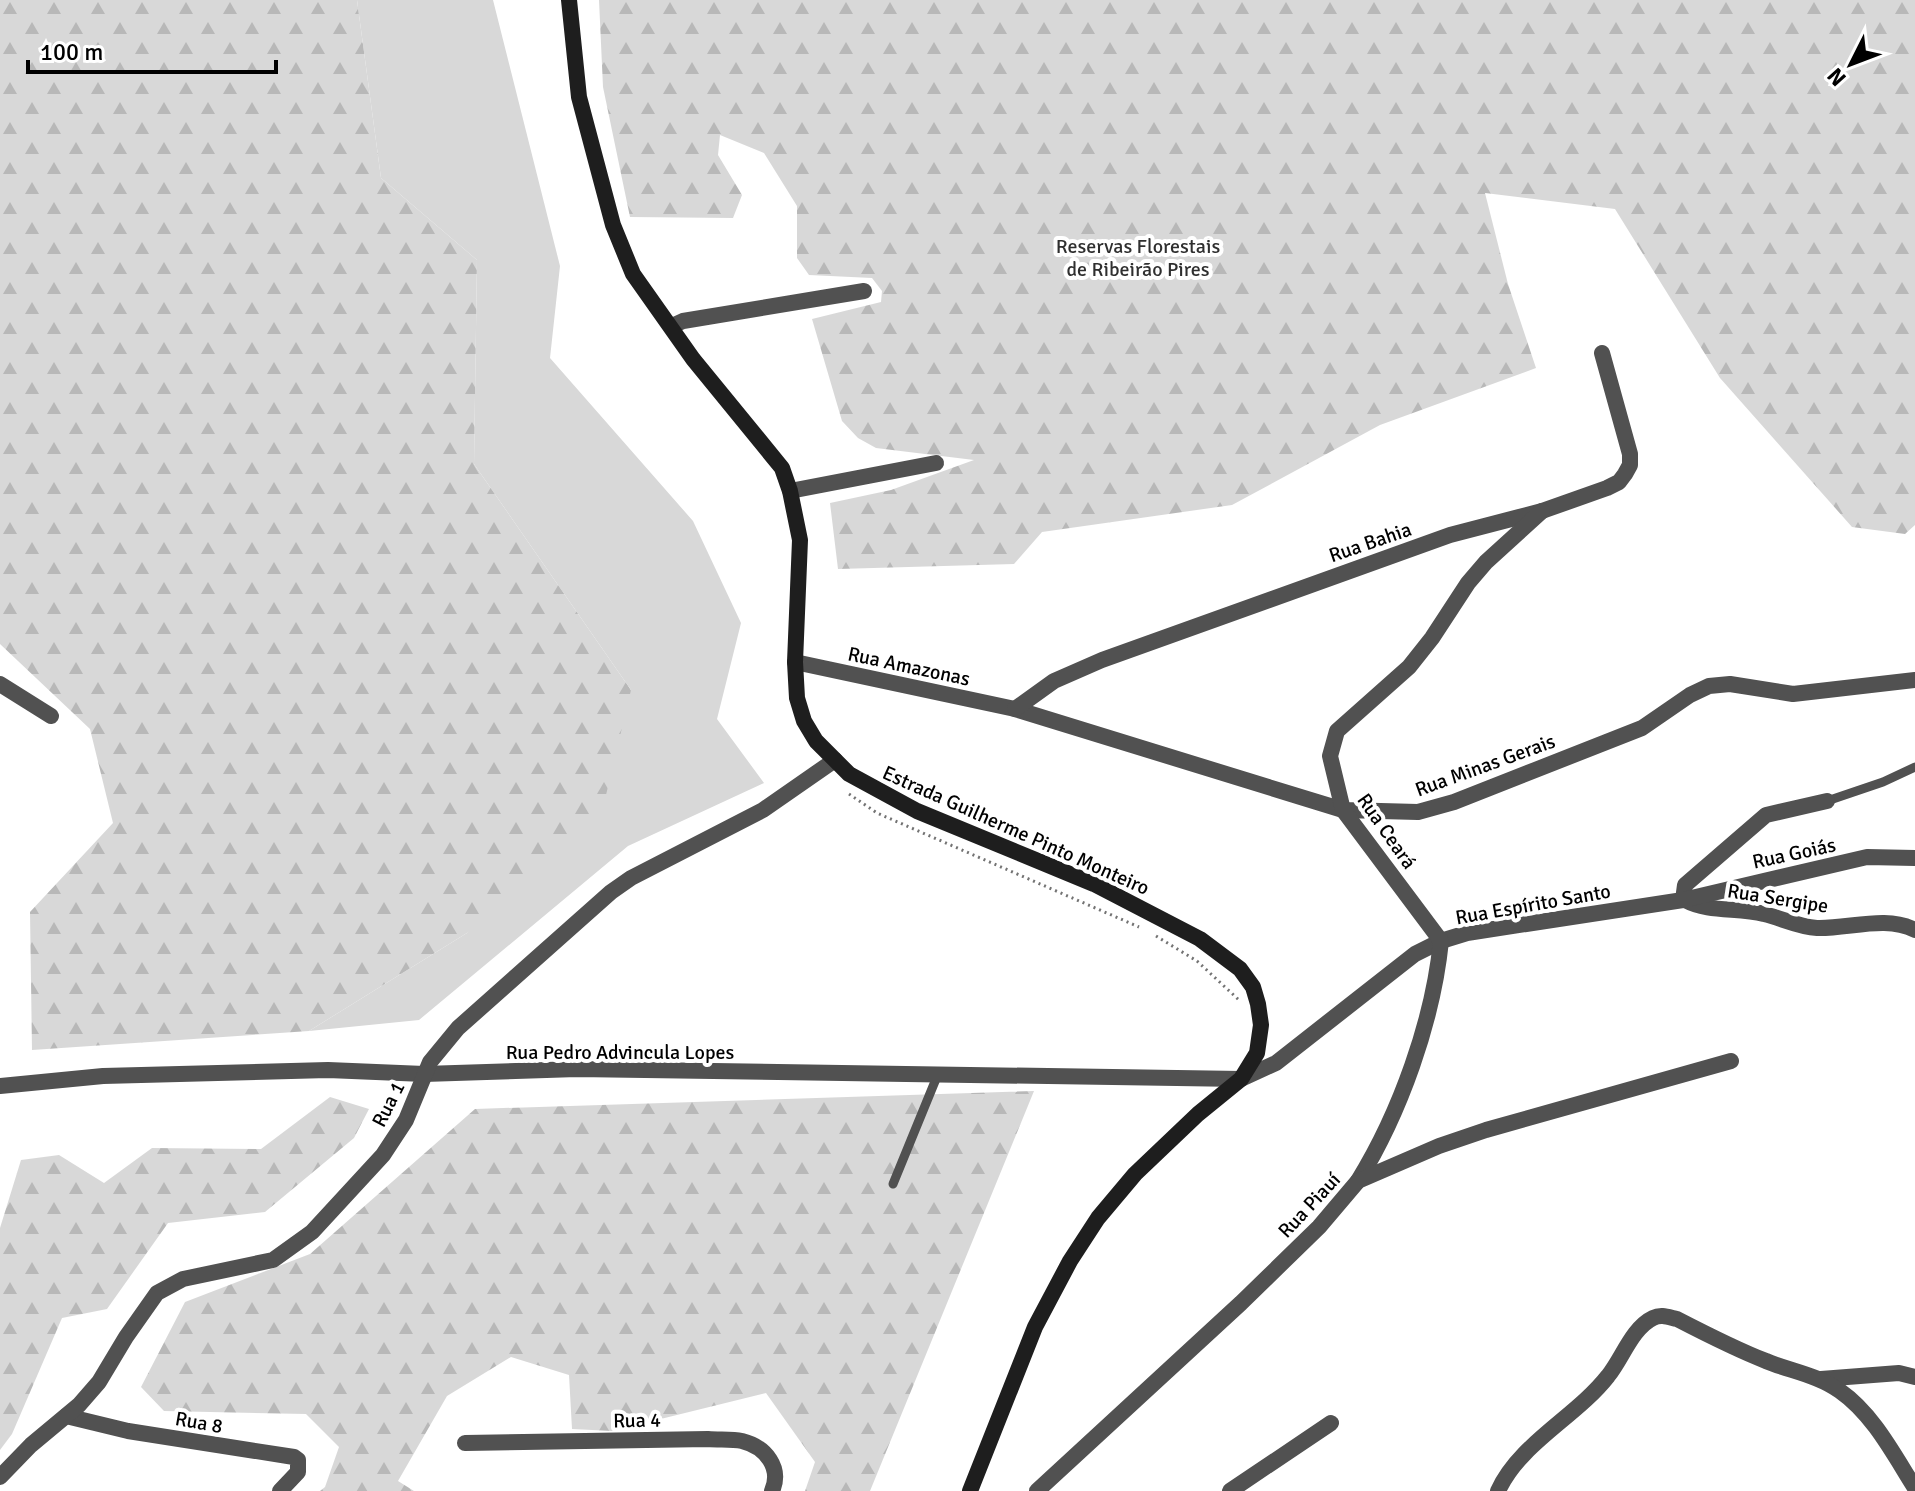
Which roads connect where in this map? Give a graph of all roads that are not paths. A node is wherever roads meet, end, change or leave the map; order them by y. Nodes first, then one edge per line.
1 (569, 0) edge
2 (864, 291) dead end
3 (672, 326) junction
4 (1602, 353) dead end
5 (936, 463) dead end
6 (790, 491) junction
7 (1542, 511) junction
8 (795, 662) junction
9 (1915, 680) edge
10 (0, 684) edge
11 (1015, 709) junction
12 (51, 716) dead end
13 (835, 760) junction
14 (1915, 767) edge
15 (1827, 801) joint
16 (1343, 810) junction
17 (1915, 858) edge
18 (1683, 900) junction
19 (1915, 930) edge
20 (1441, 941) junction
21 (1731, 1061) dead end
22 (424, 1074) junction
23 (938, 1074) junction
24 (1241, 1079) junction
25 (0, 1086) edge
26 (1358, 1181) junction
27 (893, 1184) dead end
28 (1915, 1377) edge
29 (1820, 1379) junction
30 (66, 1416) junction
31 (1331, 1423) dead end
32 (465, 1443) dead end
33 (0, 1477) edge
34 (284, 1488) edge
35 (1915, 1488) edge
36 (772, 1491) edge
37 (970, 1491) edge
38 (1037, 1491) edge
39 (1230, 1491) edge
40 (1498, 1491) edge

1 - 3 main road, Estrada Guilherme Pinto Monteiro
2 - 3 street
3 - 6 main road, Estrada Guilherme Pinto Monteiro
4 - 7 street, Rua Bahia
5 - 6 street
6 - 8 main road, Estrada Guilherme Pinto Monteiro
7 - 11 street, Rua Bahia
7 - 16 street, Rua Ceará
8 - 11 street, Rua Amazonas
8 - 13 main road, Estrada Guilherme Pinto Monteiro
9 - 16 street, Rua Minas Gerais
10 - 12 street
11 - 16 street, Rua Minas Gerais
13 - 22 street, Rua 1
13 - 24 main road, Estrada Guilherme Pinto Monteiro
14 - 15 lane
15 - 18 street
16 - 20 street, Rua Ceará
17 - 18 street, Rua Goiás
18 - 19 street, Rua Sergipe
18 - 20 street, Rua Espírito Santo
20 - 24 street, Rua Espírito Santo
20 - 26 street
21 - 26 street, Rua Piauí
22 - 23 street, Rua Pedro Advincula Lopes
22 - 25 street, Rua Pedro Advincula Lopes
22 - 30 street, Rua 1
23 - 24 street, Rua Pedro Advincula Lopes
23 - 27 lane
24 - 37 main road, Estrada Guilherme Pinto Monteiro
26 - 38 street, Rua Piauí
28 - 29 street
29 - 35 street
29 - 40 street
30 - 33 street, Rua 1
30 - 34 street, Rua 8
31 - 39 street
32 - 36 street, Rua 4

